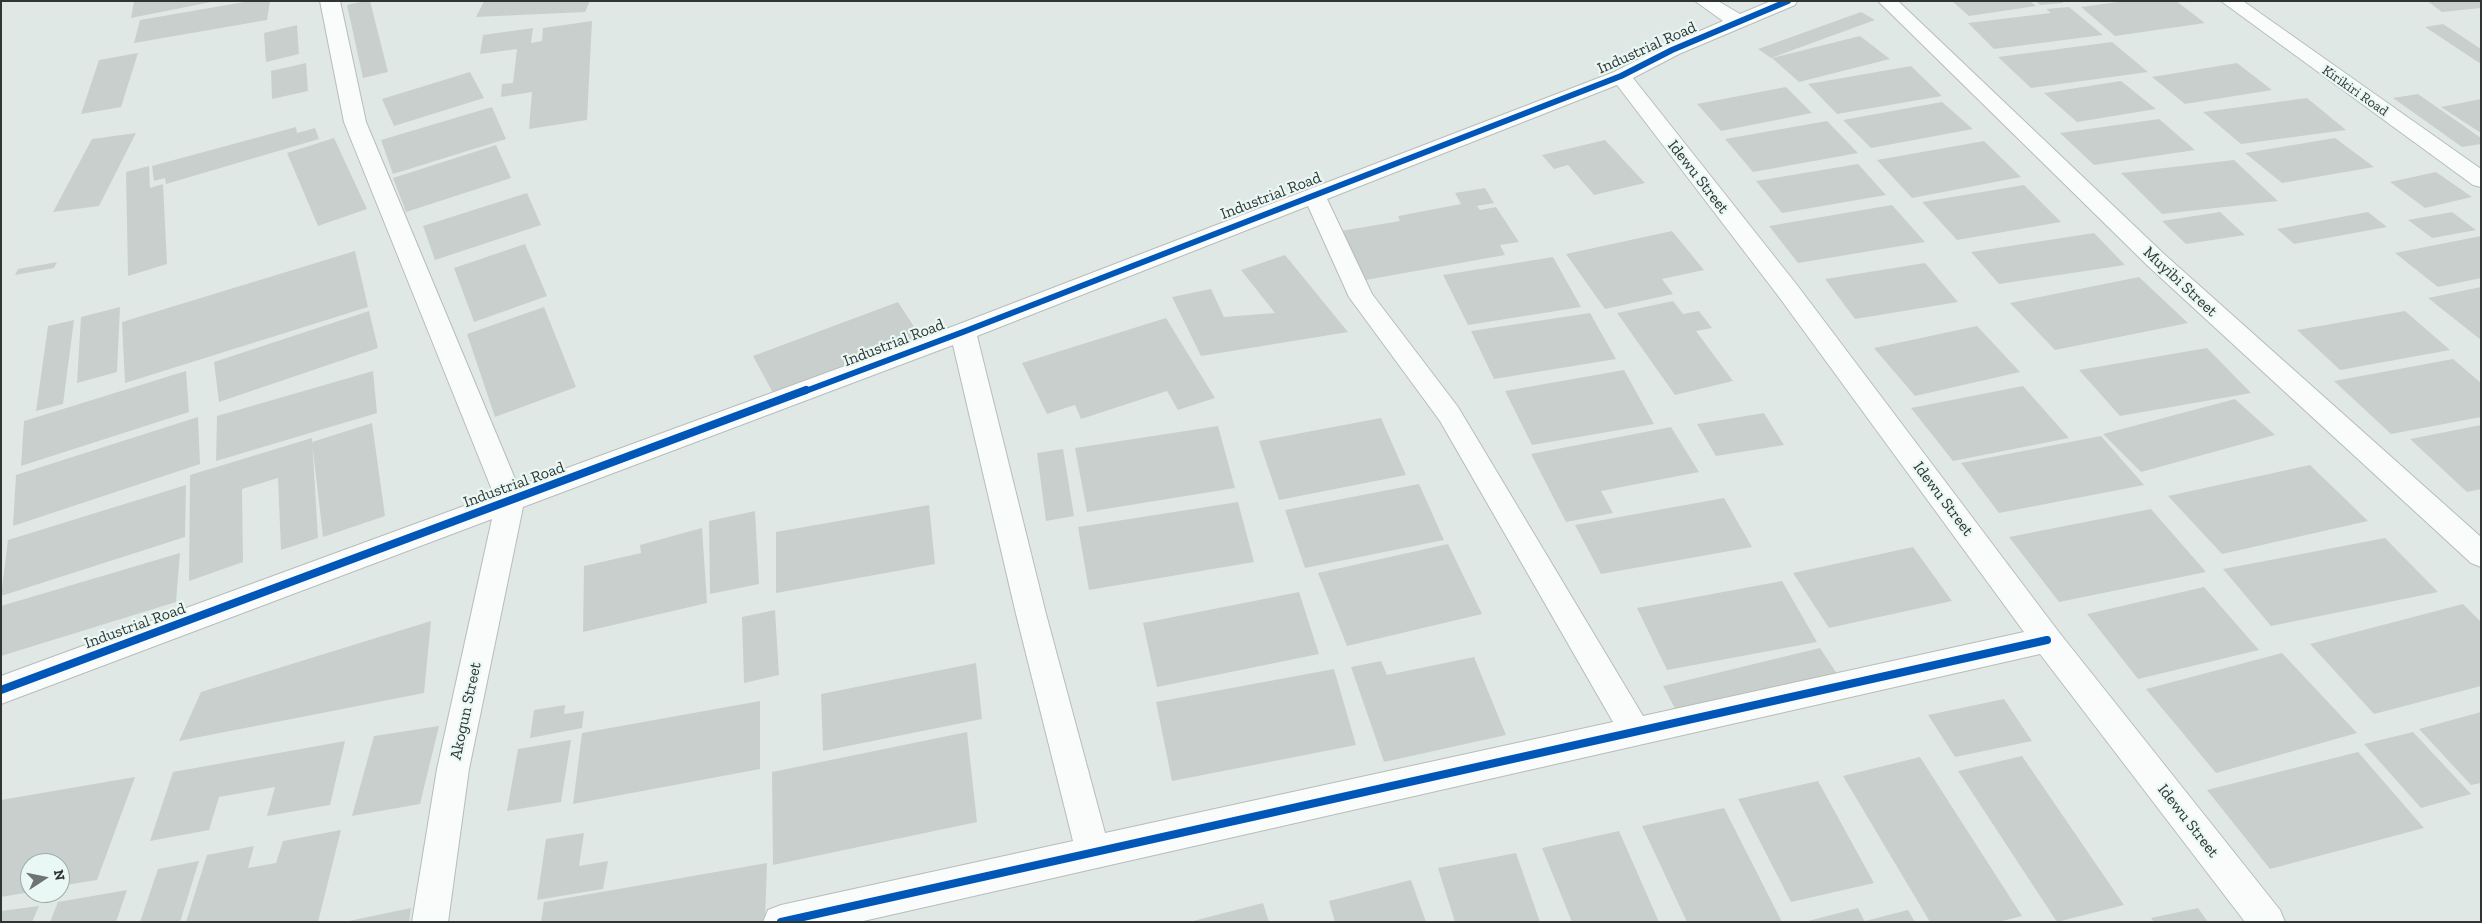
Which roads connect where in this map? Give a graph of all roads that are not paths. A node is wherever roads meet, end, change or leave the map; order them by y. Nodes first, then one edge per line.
1 (330, 1) edge
2 (1704, 1) edge
3 (1788, 1) edge
4 (1887, 1) edge
5 (2230, 1) edge
6 (1740, 23) junction
7 (1621, 76) junction
8 (2479, 176) edge
9 (1314, 194) junction
10 (963, 332) junction
11 (510, 501) junction
12 (2481, 555) edge
13 (2047, 640) junction
14 (1, 690) edge
15 (1635, 731) junction
16 (1093, 852) junction
17 (430, 922) edge
18 (781, 922) edge
19 (2266, 922) edge

1 - 11 street
2 - 6 street
3 - 6 street, Industrial Road
4 - 12 street, Muyibi Street
5 - 8 street, Kirikiri Road
6 - 7 street, Industrial Road
7 - 9 street, Industrial Road
7 - 13 street, Idewu Street
9 - 10 street, Industrial Road
9 - 15 street
10 - 11 street, Industrial Road
10 - 16 street
11 - 14 street, Industrial Road
11 - 17 street, Akogun Street
13 - 15 street
13 - 19 street, Idewu Street
15 - 16 street
16 - 18 street

